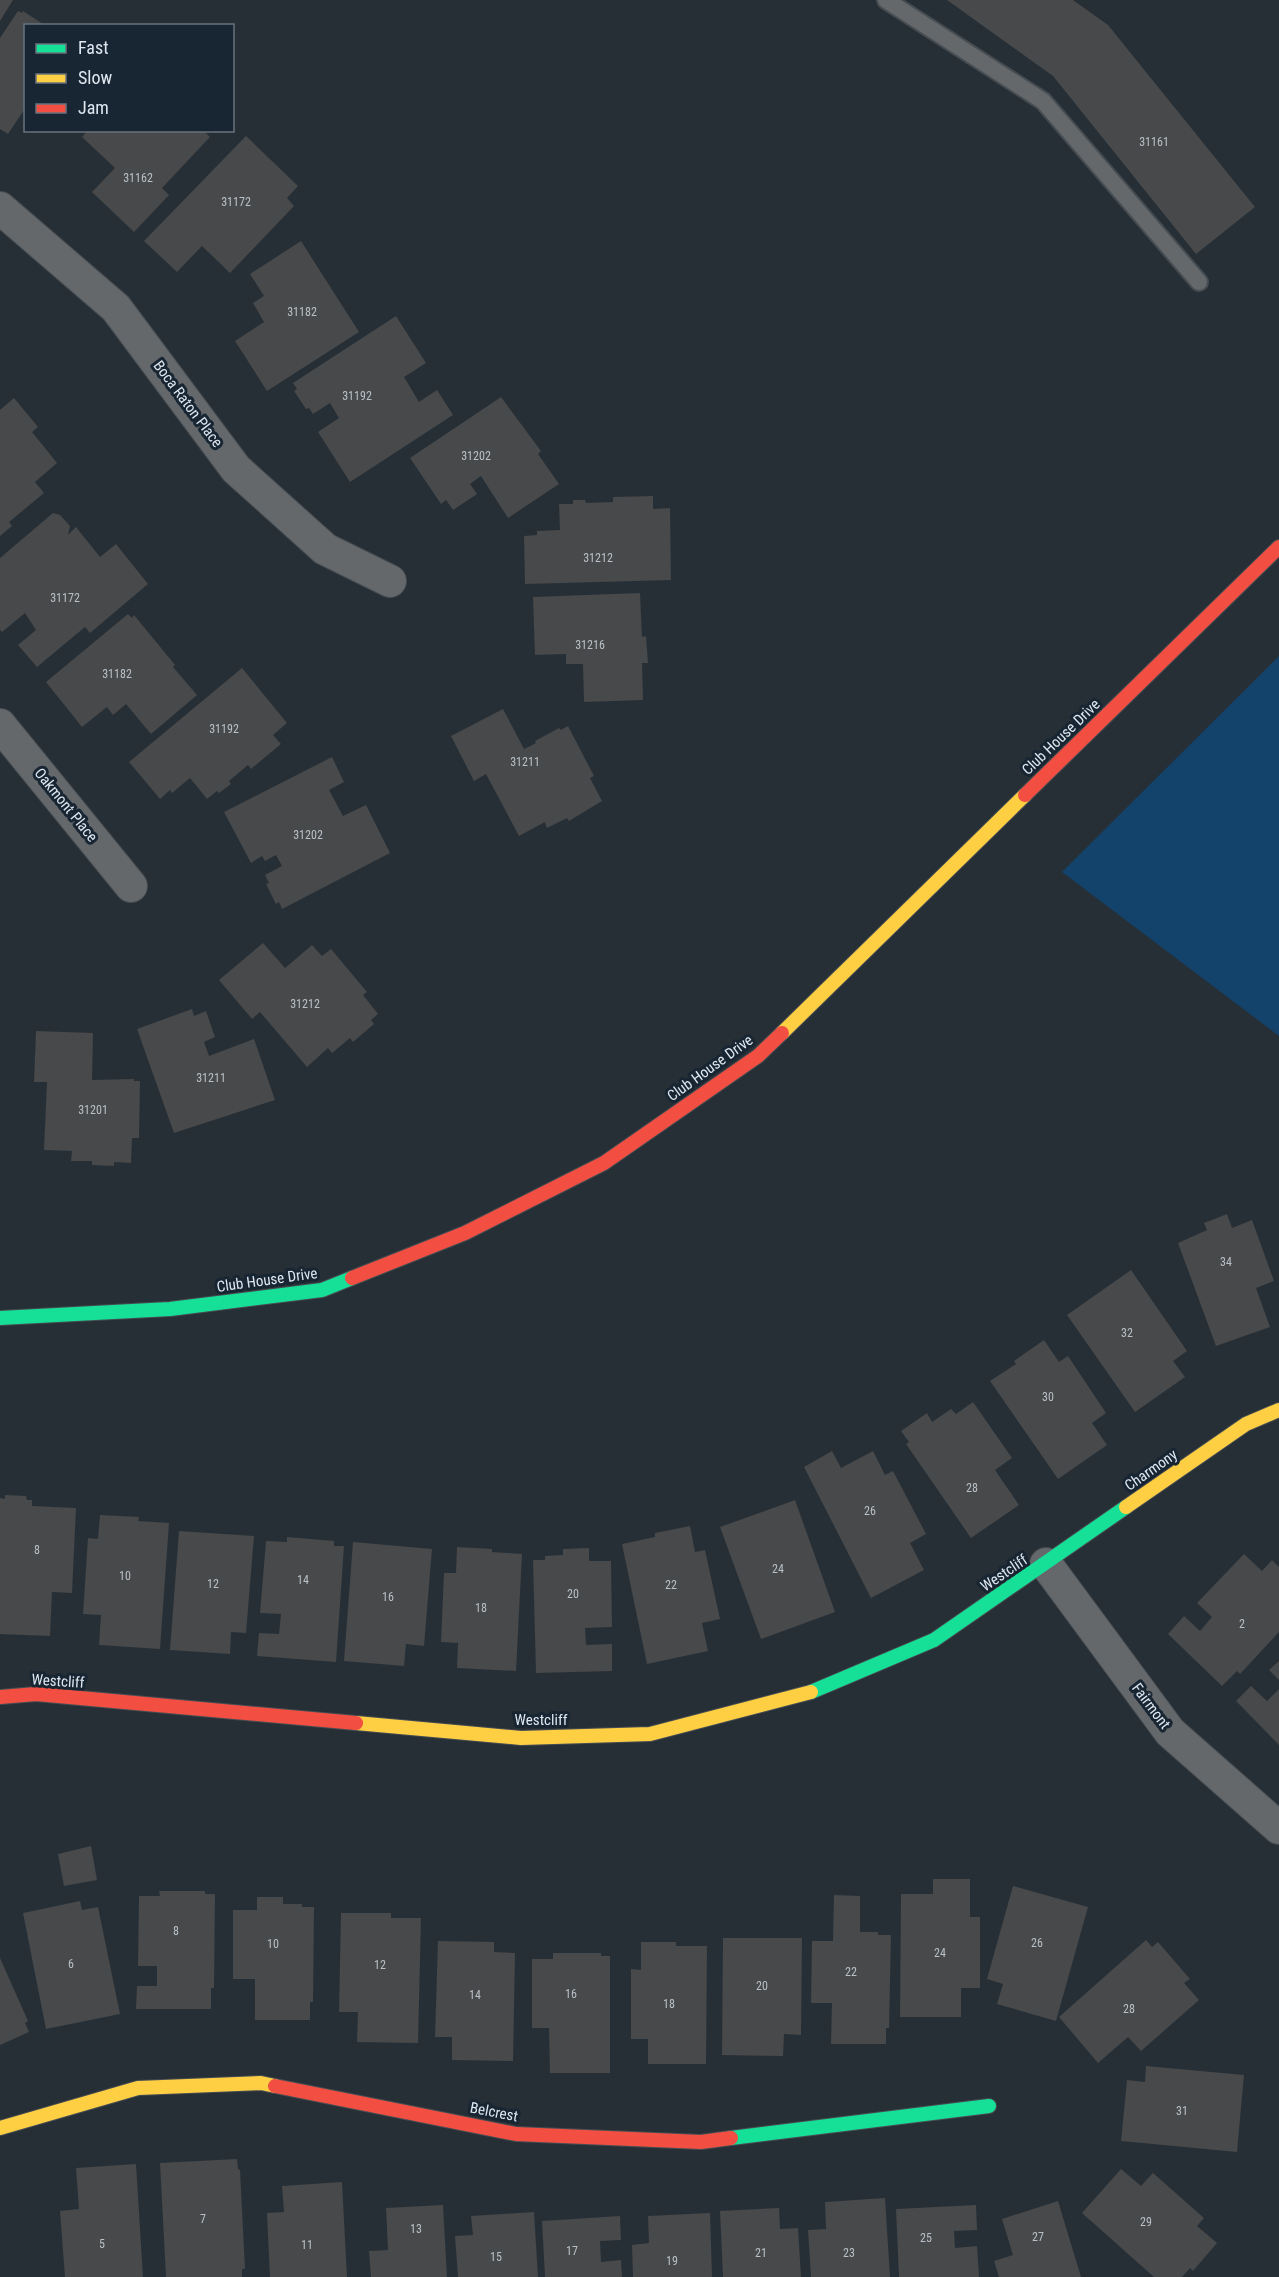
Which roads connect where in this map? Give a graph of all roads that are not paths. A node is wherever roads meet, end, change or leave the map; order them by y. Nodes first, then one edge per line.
1 (886, 0) edge
2 (0, 208) edge
3 (1199, 282) dead end
4 (1279, 547) edge
5 (390, 581) dead end
6 (0, 725) edge
7 (131, 886) dead end
8 (0, 1318) edge
9 (1279, 1410) edge
10 (1046, 1564) junction
11 (0, 1697) edge
12 (1279, 1827) edge
13 (989, 2106) dead end
14 (0, 2128) edge

1 - 3 lane
2 - 5 street, Boca Raton Place
4 - 8 street, Club House Drive
6 - 7 street, Oakmont Place
9 - 10 street, Charmony
10 - 11 street, Westcliff
10 - 12 street, Fairmont
13 - 14 street, Belcrest

